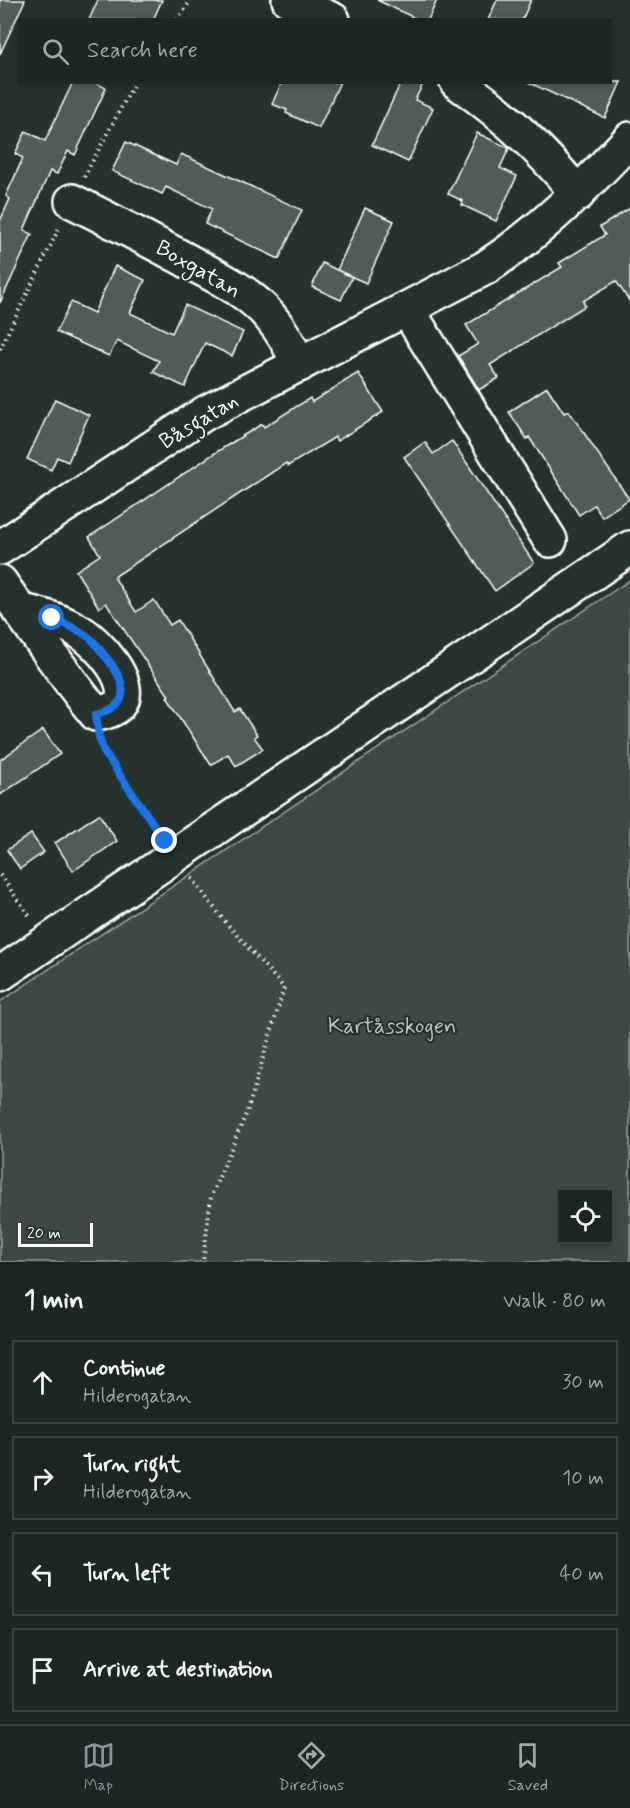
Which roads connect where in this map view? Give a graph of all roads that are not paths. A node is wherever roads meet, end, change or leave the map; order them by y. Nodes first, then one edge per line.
1 (289, 0) edge
2 (329, 18) edge
3 (460, 84) edge
4 (630, 139) edge
5 (578, 194) junction
6 (72, 201) dead end
7 (407, 309) junction
8 (299, 365) junction
9 (550, 540) dead end
10 (0, 548) edge
11 (630, 548) edge
12 (0, 582) edge
13 (20, 610) junction
14 (0, 974) edge

1 - 2 street
3 - 5 street
4 - 5 street, Båsgatan
5 - 7 street, Båsgatan
6 - 8 street, Boxgatan
7 - 8 street, Båsgatan
7 - 9 street
8 - 10 street, Båsgatan
11 - 14 street
12 - 13 street
13 - 13 street

